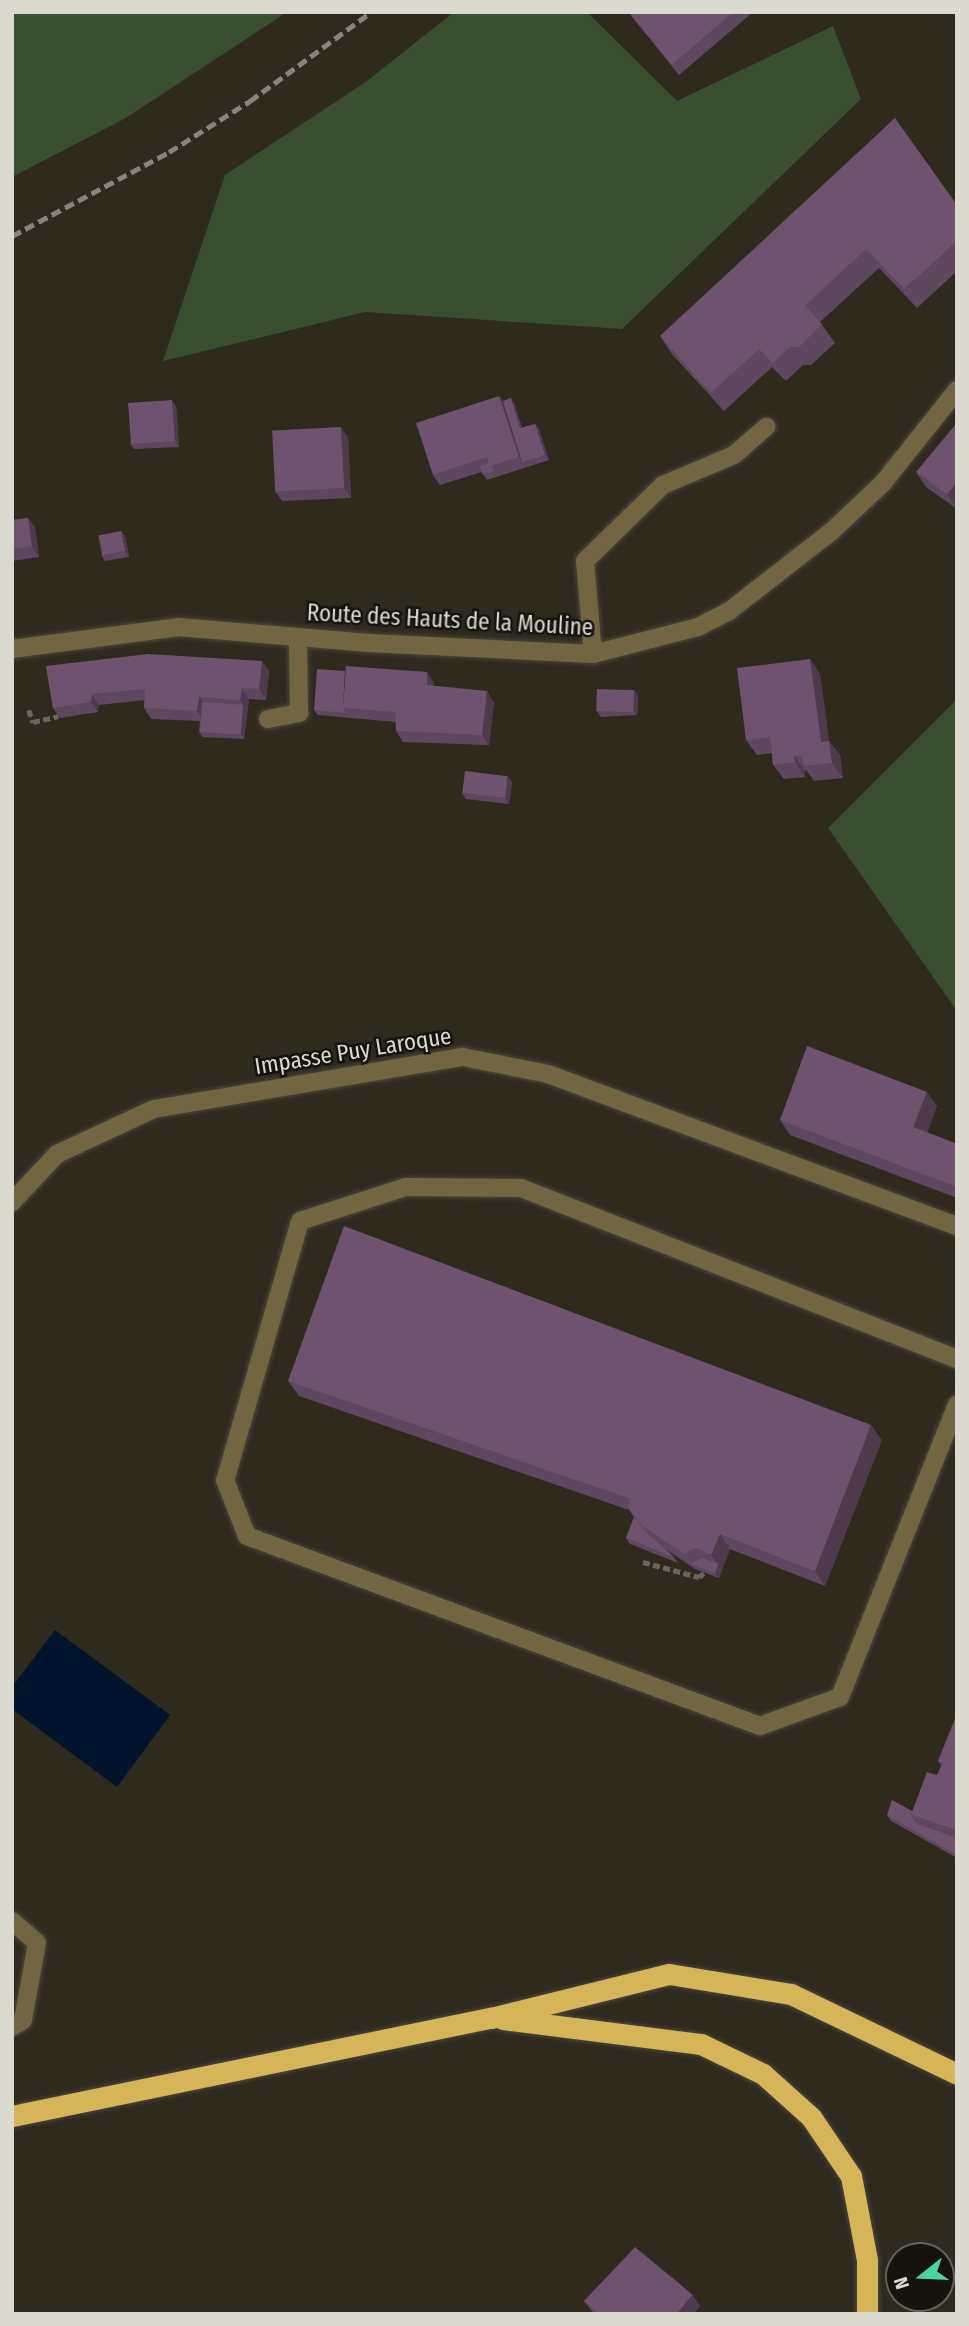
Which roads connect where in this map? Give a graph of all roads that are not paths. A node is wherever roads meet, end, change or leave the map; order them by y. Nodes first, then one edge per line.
1 (957, 390) edge
2 (766, 427) dead end
3 (298, 638) junction
4 (12, 649) edge
5 (593, 654) junction
6 (268, 719) dead end
7 (12, 1202) edge
8 (957, 1226) edge
9 (957, 1359) edge
10 (957, 1404) edge
11 (12, 1921) edge
12 (491, 2018) junction
13 (12, 2027) edge
14 (957, 2074) edge
15 (12, 2116) edge
16 (867, 2314) edge

1 - 5 street, Route des Hauts de la Mouline
2 - 5 street
3 - 4 street, Route des Hauts de la Mouline
3 - 5 street, Route des Hauts de la Mouline
3 - 6 street
7 - 8 street, Impasse Puy Laroque
9 - 10 street
11 - 13 street
12 - 14 highway
12 - 15 highway
12 - 16 highway

